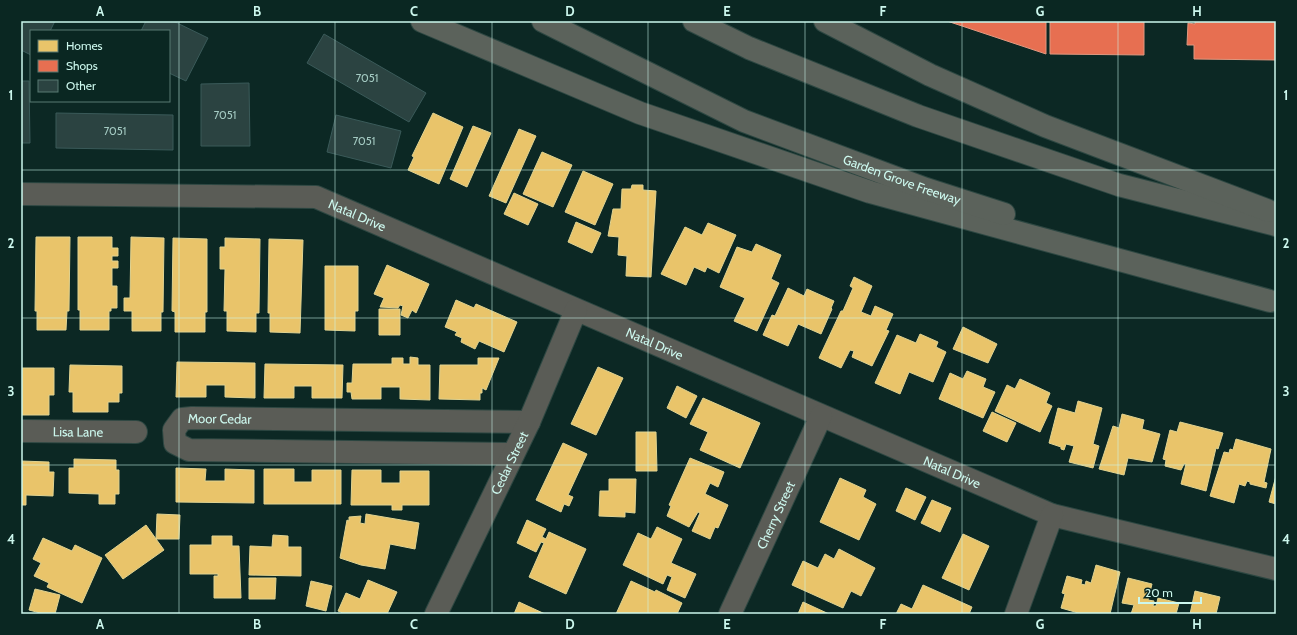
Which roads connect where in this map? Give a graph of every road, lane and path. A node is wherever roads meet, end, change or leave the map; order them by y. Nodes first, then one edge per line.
1 (422, 21) edge
2 (543, 21) edge
3 (694, 21) edge
4 (825, 21) edge
5 (21, 194) edge
6 (1276, 214) edge
7 (1276, 226) edge
8 (1273, 302) edge
9 (576, 310) junction
10 (821, 416) junction
11 (529, 422) junction
12 (21, 431) edge
13 (136, 432) dead end
14 (513, 454) junction
15 (1052, 515) junction
16 (1276, 569) edge
17 (436, 614) edge
18 (730, 614) edge
19 (1016, 614) edge

1 - 8 highway
2 - 8 highway, Garden Grove Freeway
3 - 7 highway
4 - 6 highway
5 - 9 street, Natal Drive
9 - 10 street, Natal Drive
9 - 11 street, Cedar Street
10 - 15 street, Natal Drive
10 - 18 street, Cherry Street
11 - 14 street, Cedar Street
11 - 14 street, Moor Cedar
12 - 13 street, Lisa Lane
14 - 17 street, Cedar Street
15 - 16 street, Natal Drive
15 - 19 street

